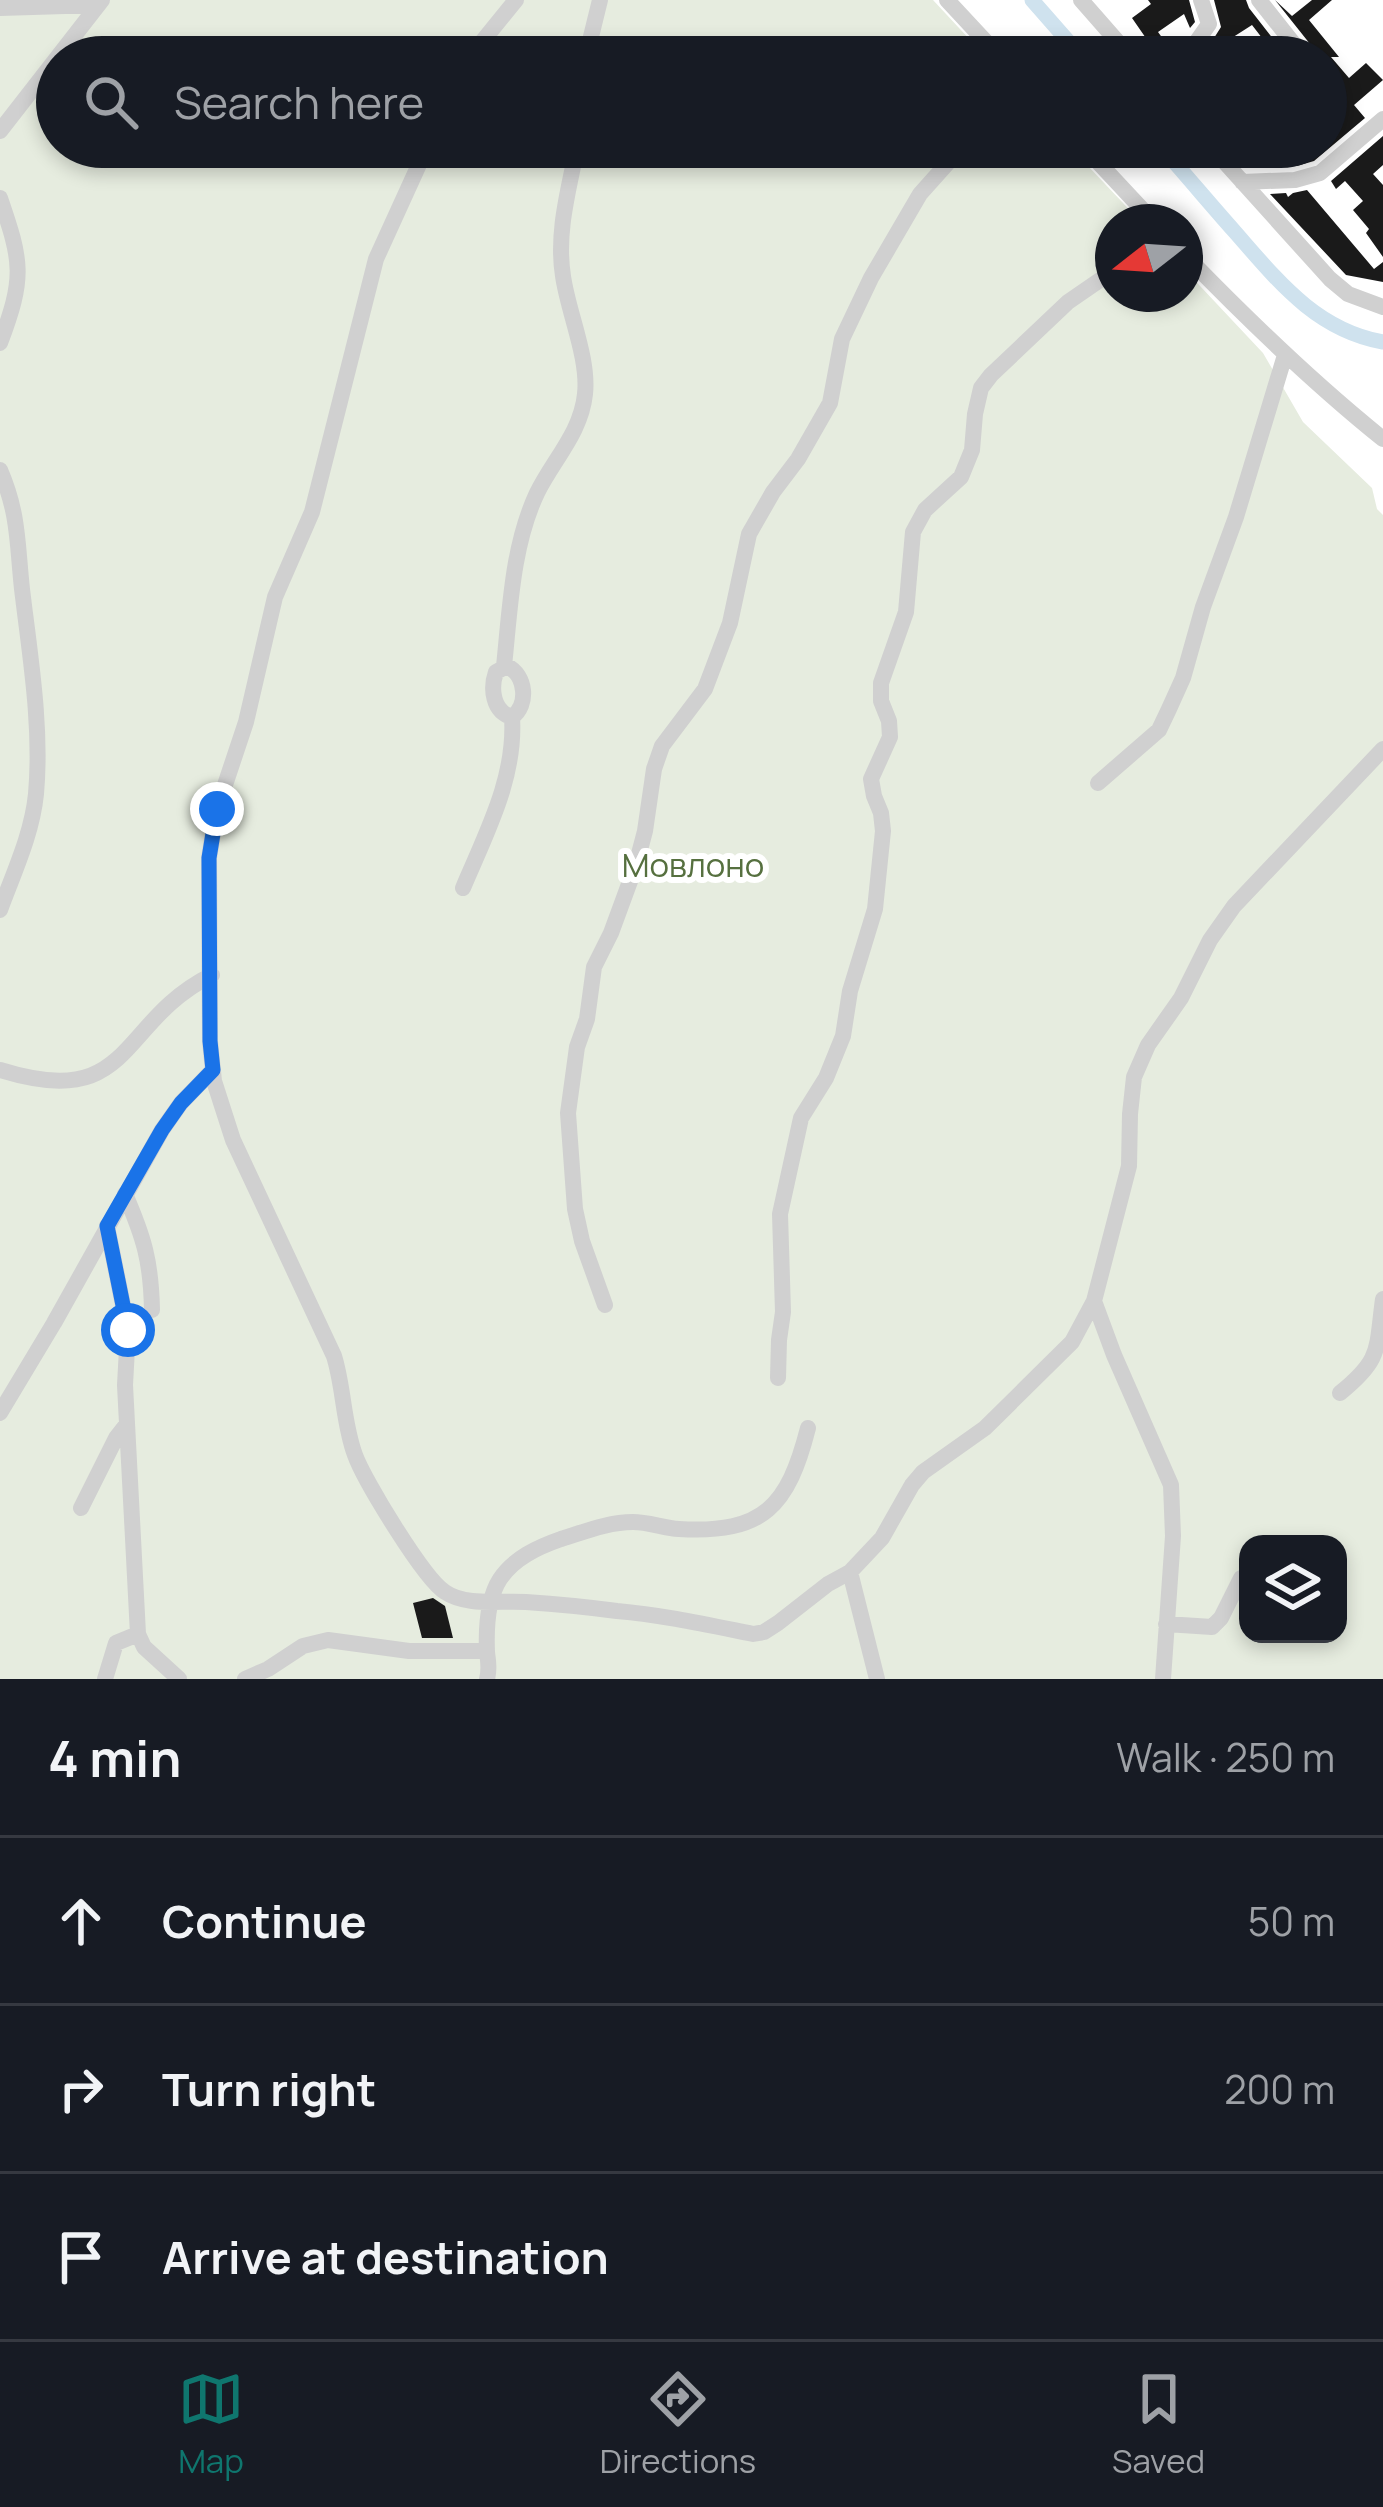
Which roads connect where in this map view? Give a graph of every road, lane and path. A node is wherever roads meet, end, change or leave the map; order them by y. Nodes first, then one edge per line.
1 (516, 0) edge
2 (600, 0) edge
3 (947, 0) edge
4 (1081, 0) edge
5 (1259, 0) edge
6 (1203, 1) edge
7 (100, 2) edge
8 (0, 8) edge
9 (74, 36) edge
10 (487, 36) edge
11 (591, 36) edge
12 (980, 36) edge
13 (1113, 36) edge
14 (1201, 36) edge
15 (1287, 36) edge
16 (36, 85) edge
17 (1383, 119) edge
18 (0, 131) edge
19 (1347, 149) edge
20 (417, 168) edge
21 (573, 168) edge
22 (943, 168) edge
23 (1104, 168) edge
24 (1230, 168) edge
25 (1325, 168) edge
26 (1242, 182) junction
27 (0, 198) edge
28 (1137, 204) edge
29 (1203, 273) edge
30 (1095, 283) edge
31 (1383, 308) edge
32 (0, 343) edge
33 (1285, 355) junction
34 (1383, 439) edge
35 (0, 470) edge
36 (504, 666) junction
37 (512, 717) junction
38 (1383, 749) edge
39 (1098, 782) dead end
40 (463, 889) dead end
41 (0, 910) edge
42 (212, 975) junction
43 (0, 1070) edge
44 (213, 1070) junction
45 (125, 1193) junction
46 (107, 1226) junction
47 (1383, 1299) edge
48 (1094, 1301) junction
49 (605, 1305) dead end
50 (152, 1310) dead end
51 (778, 1378) dead end
52 (1340, 1393) dead end
53 (0, 1413) edge
54 (127, 1424) junction
55 (808, 1429) dead end
56 (81, 1508) dead end
57 (850, 1571) junction
58 (1239, 1582) edge
59 (490, 1602) junction
60 (1166, 1624) junction
61 (138, 1634) junction
62 (490, 1670) edge
63 (873, 1676) edge
64 (105, 1679) edge
65 (179, 1679) edge
66 (244, 1679) edge
67 (1163, 1679) edge

1 - 10 street
2 - 11 street
3 - 12 street
4 - 13 street
5 - 15 street
6 - 14 street
7 - 8 street
7 - 9 street
16 - 18 street
17 - 19 street
20 - 42 street
21 - 36 street
22 - 49 street
23 - 28 street
24 - 26 street
25 - 26 street
26 - 31 street
27 - 32 street
29 - 33 street
30 - 51 street
33 - 34 street
33 - 39 street
35 - 41 street
36 - 37 street
36 - 37 street
37 - 40 street
38 - 48 street
42 - 43 street
42 - 44 street
44 - 45 street
44 - 59 street
45 - 46 street
45 - 50 street
46 - 53 street
46 - 54 street
47 - 52 street
48 - 57 street
48 - 60 street
54 - 56 street
54 - 61 street
55 - 59 street
57 - 59 street
57 - 63 street
58 - 60 street
59 - 62 street
60 - 67 street
61 - 64 street
61 - 65 street
62 - 66 street

